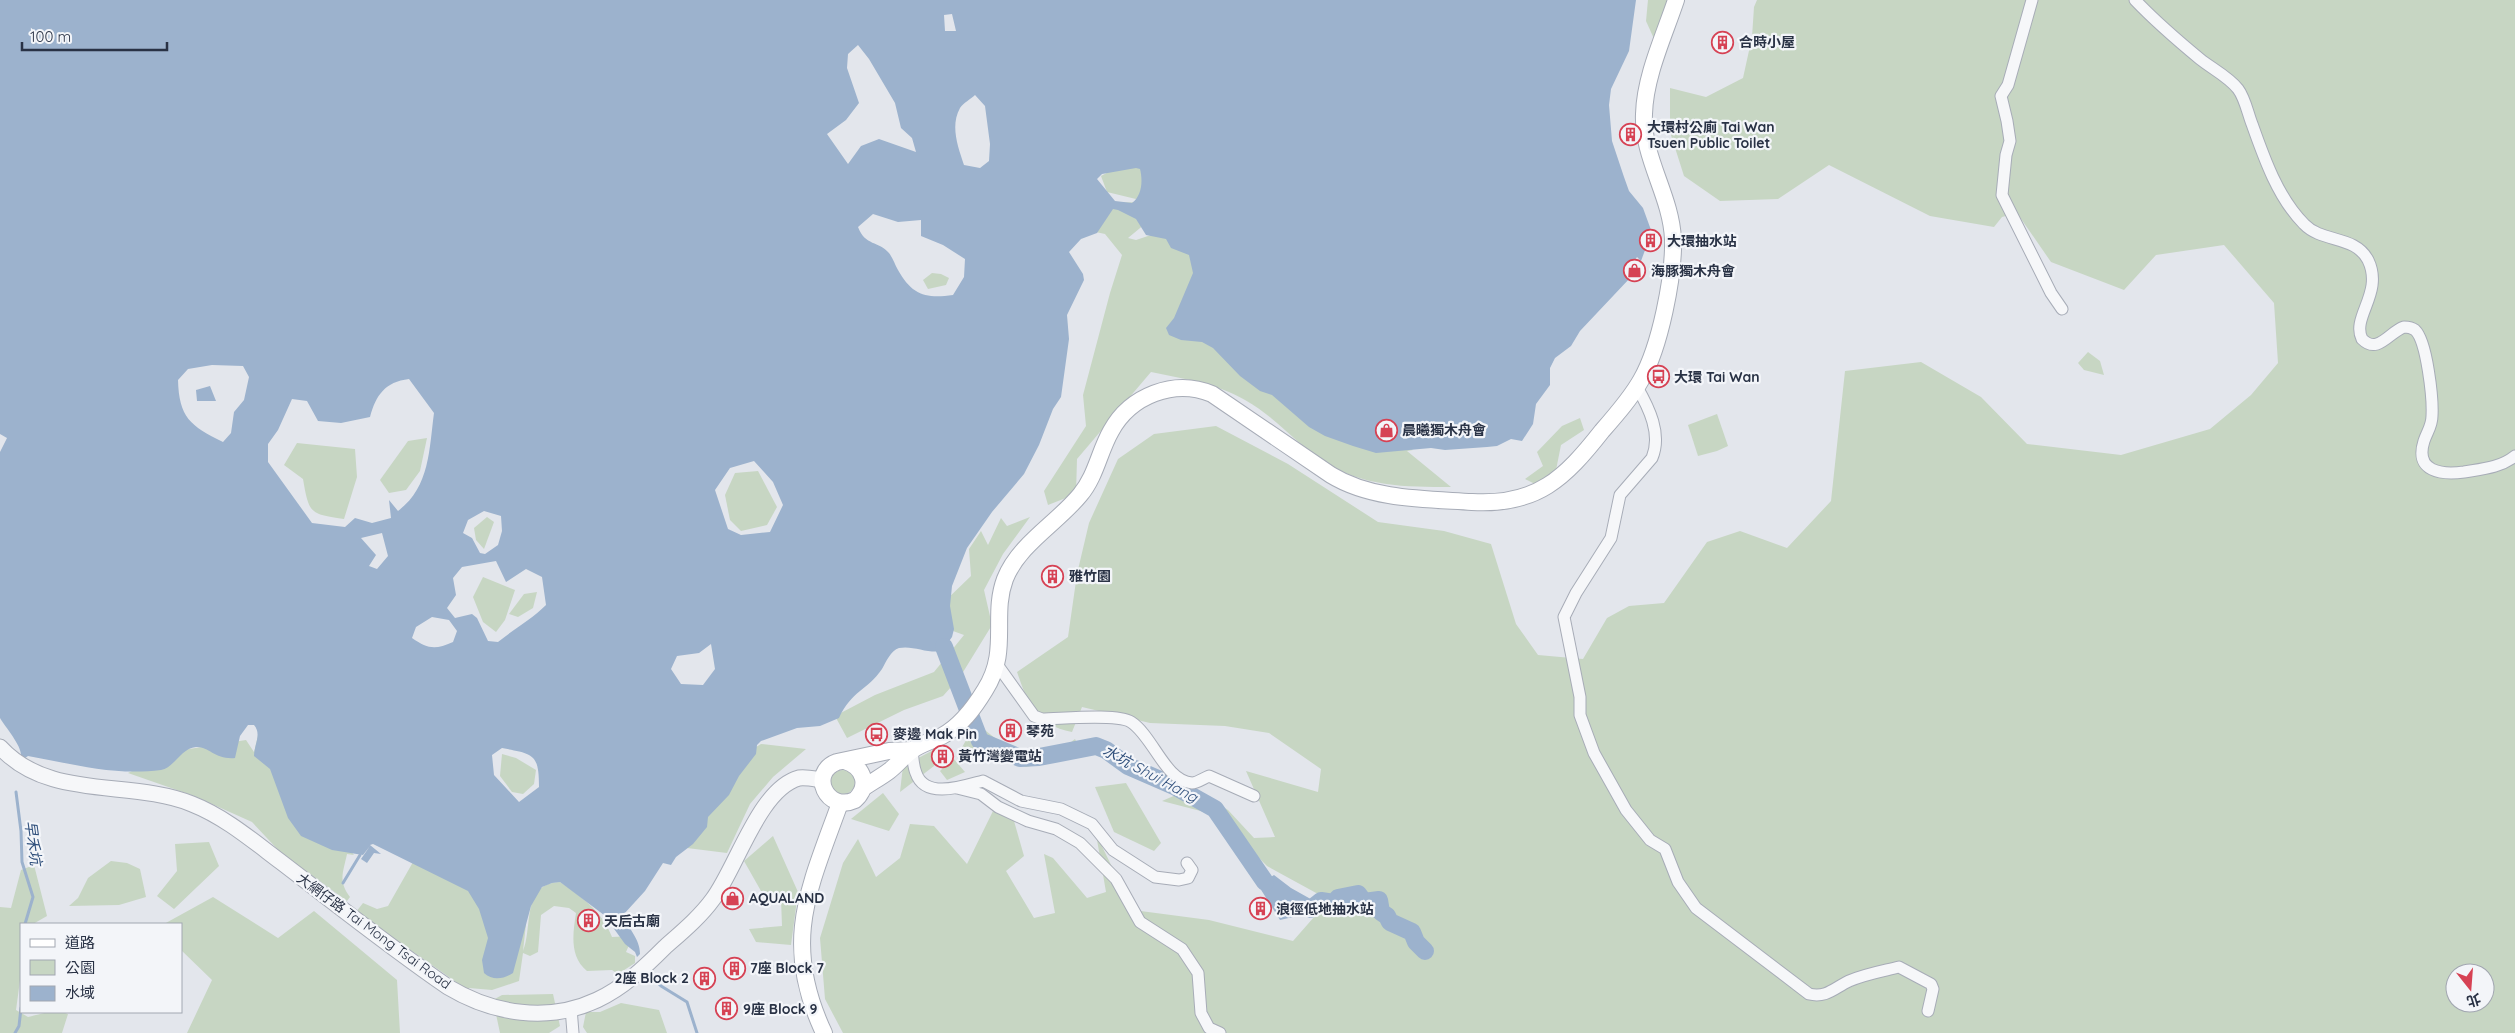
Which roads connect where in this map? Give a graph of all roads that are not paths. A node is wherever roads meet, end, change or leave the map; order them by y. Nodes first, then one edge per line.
1 (1676, 0) edge
2 (2032, 0) edge
3 (2136, 0) edge
4 (2062, 309) dead end
5 (1637, 387) junction
6 (2515, 456) edge
7 (996, 663) junction
8 (0, 747) edge
9 (912, 750) junction
10 (845, 761) junction
11 (822, 780) junction
12 (863, 788) junction
13 (957, 788) junction
14 (1254, 796) dead end
15 (840, 803) junction
16 (1187, 863) dead end
17 (571, 1008) junction
18 (1928, 1011) dead end
19 (575, 1030) edge
20 (824, 1033) edge
21 (1220, 1033) edge

1 - 5 main road
2 - 4 street
3 - 6 street
5 - 7 main road
5 - 18 street
7 - 9 main road
7 - 14 street
8 - 17 street, 大網仔路 Tai Mong Tsai Road
9 - 10 main road
9 - 12 main road
9 - 13 street
10 - 11 main road
10 - 12 main road
11 - 15 main road
11 - 17 street, 大網仔路 Tai Mong Tsai Road
12 - 15 main road
13 - 16 street
13 - 21 street
15 - 20 main road
17 - 19 street

